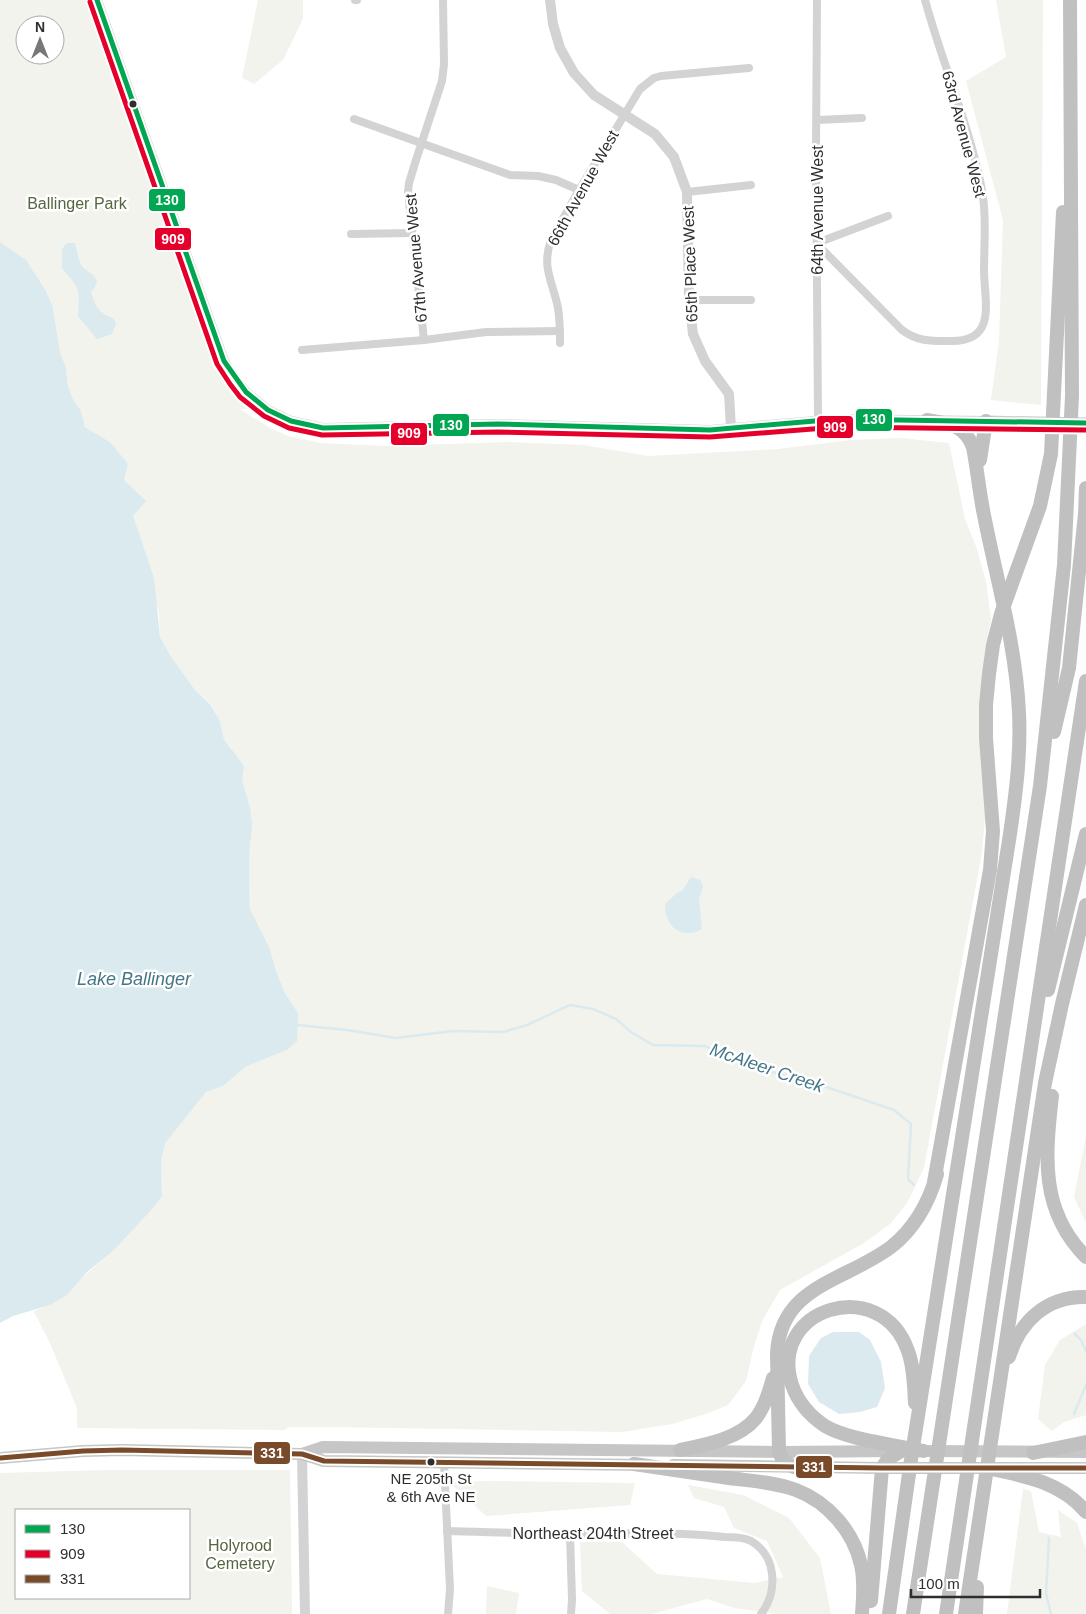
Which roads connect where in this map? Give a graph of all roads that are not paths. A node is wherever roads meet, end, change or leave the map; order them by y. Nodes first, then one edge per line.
1 (97, 0) edge
2 (443, 0) edge
3 (550, 0) edge
4 (818, 0) edge
5 (925, 0) edge
6 (1070, 0) edge
7 (749, 68) dead end
8 (624, 115) junction
9 (862, 118) dead end
10 (354, 119) dead end
11 (818, 120) junction
12 (1071, 139) junction
13 (422, 143) junction
14 (751, 185) dead end
15 (579, 190) junction
16 (687, 192) junction
17 (888, 216) dead end
18 (412, 233) junction
19 (351, 234) dead end
20 (817, 244) junction
21 (689, 300) junction
22 (751, 300) dead end
23 (560, 331) junction
24 (424, 340) junction
25 (560, 343) dead end
26 (302, 350) dead end
27 (818, 420) junction
28 (927, 420) junction
29 (986, 421) junction
30 (1086, 422) edge
31 (731, 428) junction
32 (978, 473) junction
33 (1086, 488) edge
34 (1086, 682) edge
35 (1040, 786) junction
36 (1086, 834) edge
37 (1086, 905) edge
38 (1072, 966) junction
39 (985, 1000) junction
40 (1027, 1078) junction
41 (934, 1182) junction
42 (1086, 1257) edge
43 (1086, 1297) edge
44 (777, 1360) junction
45 (999, 1391) junction
46 (916, 1428) junction
47 (1086, 1442) edge
48 (404, 1447) junction
49 (466, 1447) junction
50 (680, 1450) junction
51 (901, 1451) junction
52 (924, 1451) junction
53 (778, 1452) junction
54 (1086, 1452) edge
55 (1033, 1453) junction
56 (302, 1454) junction
57 (0, 1458) edge
58 (444, 1463) junction
59 (634, 1464) junction
60 (794, 1467) junction
61 (882, 1468) junction
62 (991, 1468) junction
63 (1086, 1468) edge
64 (1086, 1512) edge
65 (981, 1514) junction
66 (447, 1532) junction
67 (570, 1534) junction
68 (305, 1614) edge
69 (448, 1614) edge
70 (571, 1614) edge
71 (761, 1614) edge
72 (862, 1614) edge
73 (870, 1614) edge
74 (889, 1614) edge
75 (913, 1614) edge
76 (946, 1614) edge
77 (965, 1614) edge
78 (976, 1614) edge

1 - 31 street
2 - 13 street, 67th Avenue West
3 - 8 street, 66th Avenue West
4 - 11 street, 64th Avenue West
5 - 20 street, 63rd Avenue West
6 - 12 highway
7 - 8 street
8 - 15 street, 66th Avenue West
8 - 16 street, 65th Place West
9 - 11 street
10 - 13 street
11 - 20 street, 64th Avenue West
12 - 35 highway
12 - 41 highway
13 - 15 street
13 - 18 street, 67th Avenue West
14 - 16 street
15 - 23 street, 66th Avenue West
16 - 21 street, 65th Place West
17 - 20 street
18 - 19 street
18 - 24 street, 67th Avenue West
20 - 27 street, 64th Avenue West
21 - 22 street
21 - 31 street, 65th Place West
23 - 24 street
23 - 25 street, 66th Avenue West
24 - 26 street
27 - 28 street
27 - 31 street
28 - 29 street
28 - 32 highway
29 - 30 main road
29 - 32 highway
32 - 39 highway
33 - 35 highway
34 - 40 highway
35 - 75 highway
36 - 40 highway
37 - 38 highway
38 - 42 highway
38 - 45 highway
39 - 41 highway
39 - 46 highway
40 - 76 highway
41 - 44 highway
43 - 45 highway
44 - 50 highway
44 - 53 highway
45 - 65 highway
46 - 52 highway
46 - 74 highway
47 - 55 highway
48 - 49 main road
48 - 56 main road
48 - 58 main road
49 - 50 main road
49 - 58 main road
50 - 53 main road
51 - 52 main road
51 - 53 main road
51 - 61 highway
52 - 55 main road
53 - 60 highway
54 - 55 main road
56 - 57 main road
56 - 58 main road
56 - 68 street
58 - 59 main road
58 - 66 street
59 - 60 main road
59 - 72 highway
60 - 61 main road
61 - 62 main road
61 - 73 highway
62 - 63 main road
62 - 64 highway
65 - 77 highway
65 - 78 highway
66 - 67 street, Northeast 204th Street
66 - 69 street
67 - 70 street
67 - 71 street, Northeast 204th Street

